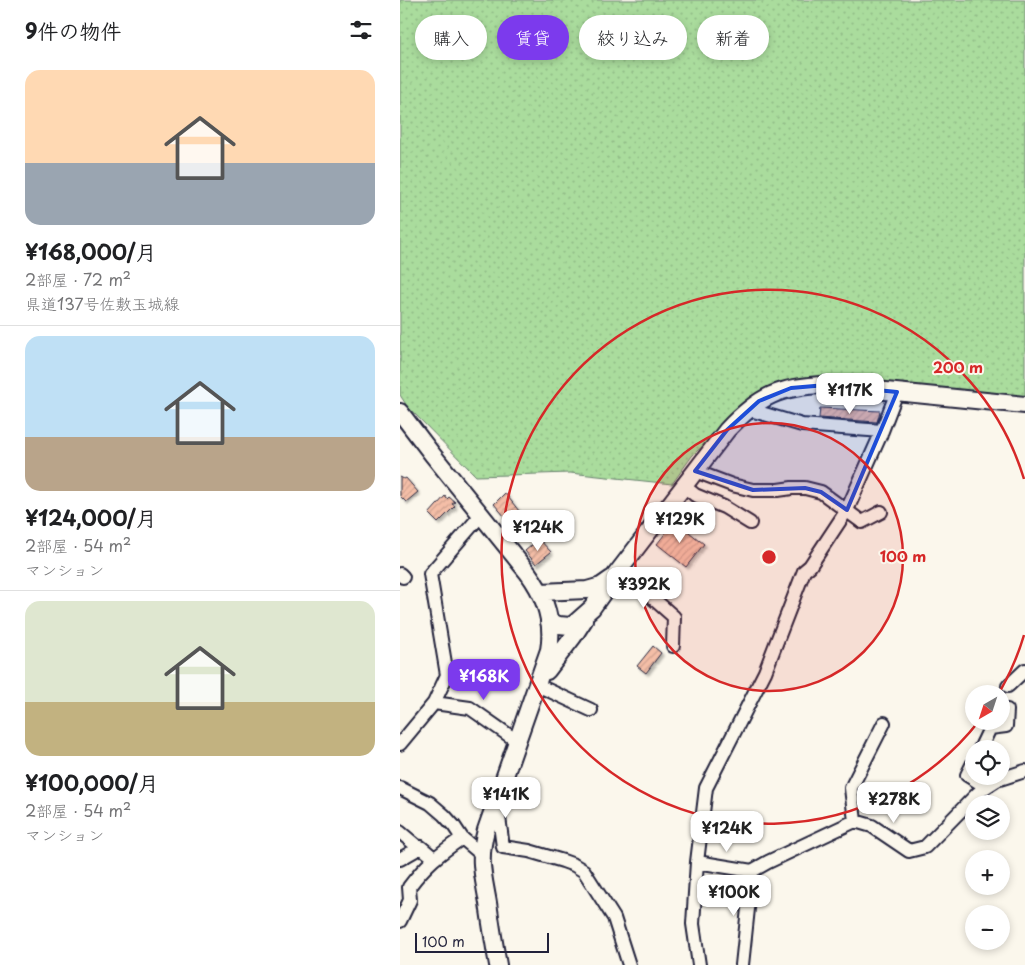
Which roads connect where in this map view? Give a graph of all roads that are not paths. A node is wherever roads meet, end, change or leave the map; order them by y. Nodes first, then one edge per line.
1 (897, 392) junction
2 (1025, 405) edge
3 (747, 410) junction
4 (400, 412) edge
5 (882, 431) junction
6 (695, 471) junction
7 (684, 486) junction
8 (847, 510) junction
9 (881, 512) dead end
10 (481, 515) junction
11 (750, 523) dead end
12 (617, 573) junction
13 (541, 592) junction
14 (592, 608) junction
15 (549, 622) junction
16 (673, 646) dead end
17 (1025, 670) edge
18 (539, 681) junction
19 (1009, 685) edge
20 (434, 703) junction
21 (591, 710) dead end
22 (884, 722) dead end
23 (517, 740) junction
24 (400, 743) edge
25 (1025, 771) edge
26 (983, 785) edge
27 (986, 787) junction
28 (400, 788) edge
29 (492, 812) junction
30 (856, 821) junction
31 (400, 832) edge
32 (462, 838) junction
33 (419, 848) junction
34 (481, 854) junction
35 (434, 858) junction
36 (400, 859) edge
37 (696, 862) junction
38 (752, 871) junction
39 (400, 920) edge
40 (498, 965) edge
41 (629, 965) edge
42 (699, 965) edge
43 (743, 965) edge

1 - 2 main road
1 - 3 main road
1 - 5 street
3 - 5 street
3 - 6 main road
4 - 10 main road
5 - 8 street
6 - 7 main road
6 - 8 street
7 - 11 street
7 - 12 main road
8 - 9 street
8 - 37 street
10 - 13 main road
10 - 20 street
12 - 13 main road
12 - 14 main road
12 - 16 street
13 - 15 main road
14 - 15 main road
14 - 18 main road
15 - 18 main road
17 - 19 street
18 - 21 street
18 - 23 main road
20 - 23 street
20 - 24 street
22 - 30 street
23 - 29 main road
25 - 27 street
26 - 27 street
27 - 30 street
28 - 32 street
29 - 34 main road
29 - 41 street
30 - 38 street
31 - 33 street
32 - 34 street
32 - 35 street
33 - 35 street
33 - 36 street
34 - 40 main road
35 - 39 street
37 - 38 street
37 - 42 street
38 - 43 street

